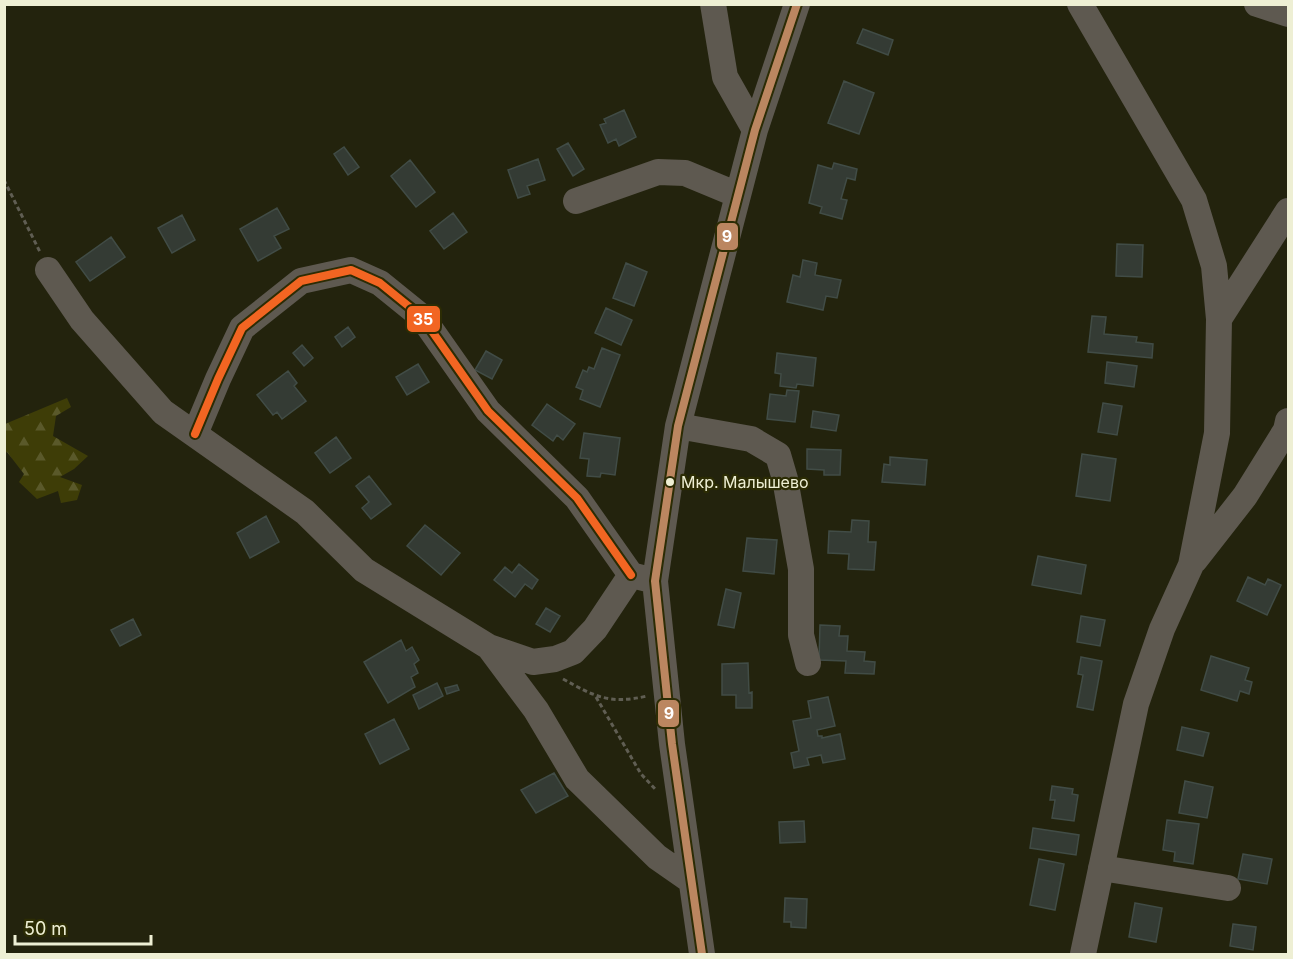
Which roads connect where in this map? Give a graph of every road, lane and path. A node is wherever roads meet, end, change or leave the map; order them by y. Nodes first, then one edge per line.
1 (713, 4) edge
2 (797, 4) edge
3 (1080, 4) edge
4 (1257, 4) edge
5 (1288, 14) edge
6 (755, 130) junction
7 (4, 180) edge
8 (738, 195) junction
9 (576, 201) dead end
10 (1288, 211) edge
11 (48, 270) joint
12 (1219, 318) junction
13 (1288, 421) edge
14 (678, 426) junction
15 (195, 435) junction
16 (1191, 565) junction
17 (631, 574) junction
18 (655, 580) junction
19 (489, 647) junction
20 (533, 662) junction
21 (808, 663) dead end
22 (666, 692) junction
23 (596, 697) junction
24 (657, 790) dead end
25 (1101, 868) junction
26 (690, 880) junction
27 (1228, 888) dead end
28 (702, 954) edge
29 (1083, 954) edge

1 - 6 street
2 - 6 street
3 - 12 street
4 - 5 street
6 - 8 street
7 - 11 path
8 - 9 street
8 - 14 street
10 - 12 street
11 - 15 street
12 - 16 street
13 - 16 street
14 - 18 street
14 - 21 street
15 - 17 street
15 - 19 street
16 - 25 street
17 - 18 street
17 - 20 street
18 - 22 street
19 - 20 street
19 - 26 street
20 - 23 path
22 - 23 path
22 - 26 street
23 - 24 path
25 - 27 street
25 - 29 street
26 - 28 street

